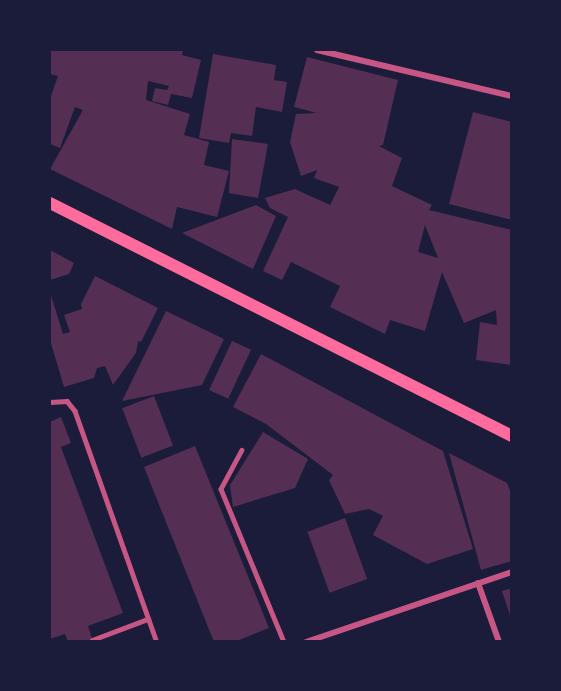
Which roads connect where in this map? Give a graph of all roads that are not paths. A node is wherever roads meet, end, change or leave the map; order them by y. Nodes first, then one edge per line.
1 (317, 50) edge
2 (512, 96) edge
3 (50, 203) edge
4 (50, 402) edge
5 (512, 436) edge
6 (242, 450) dead end
7 (512, 572) edge
8 (478, 584) junction
9 (148, 619) junction
10 (92, 640) dead end
11 (157, 642) edge
12 (284, 642) edge
13 (306, 642) edge
14 (500, 642) edge

1 - 2 street
3 - 5 main road
4 - 9 lane
6 - 12 lane
7 - 8 street
8 - 13 street
8 - 14 street
9 - 10 lane
9 - 11 lane

